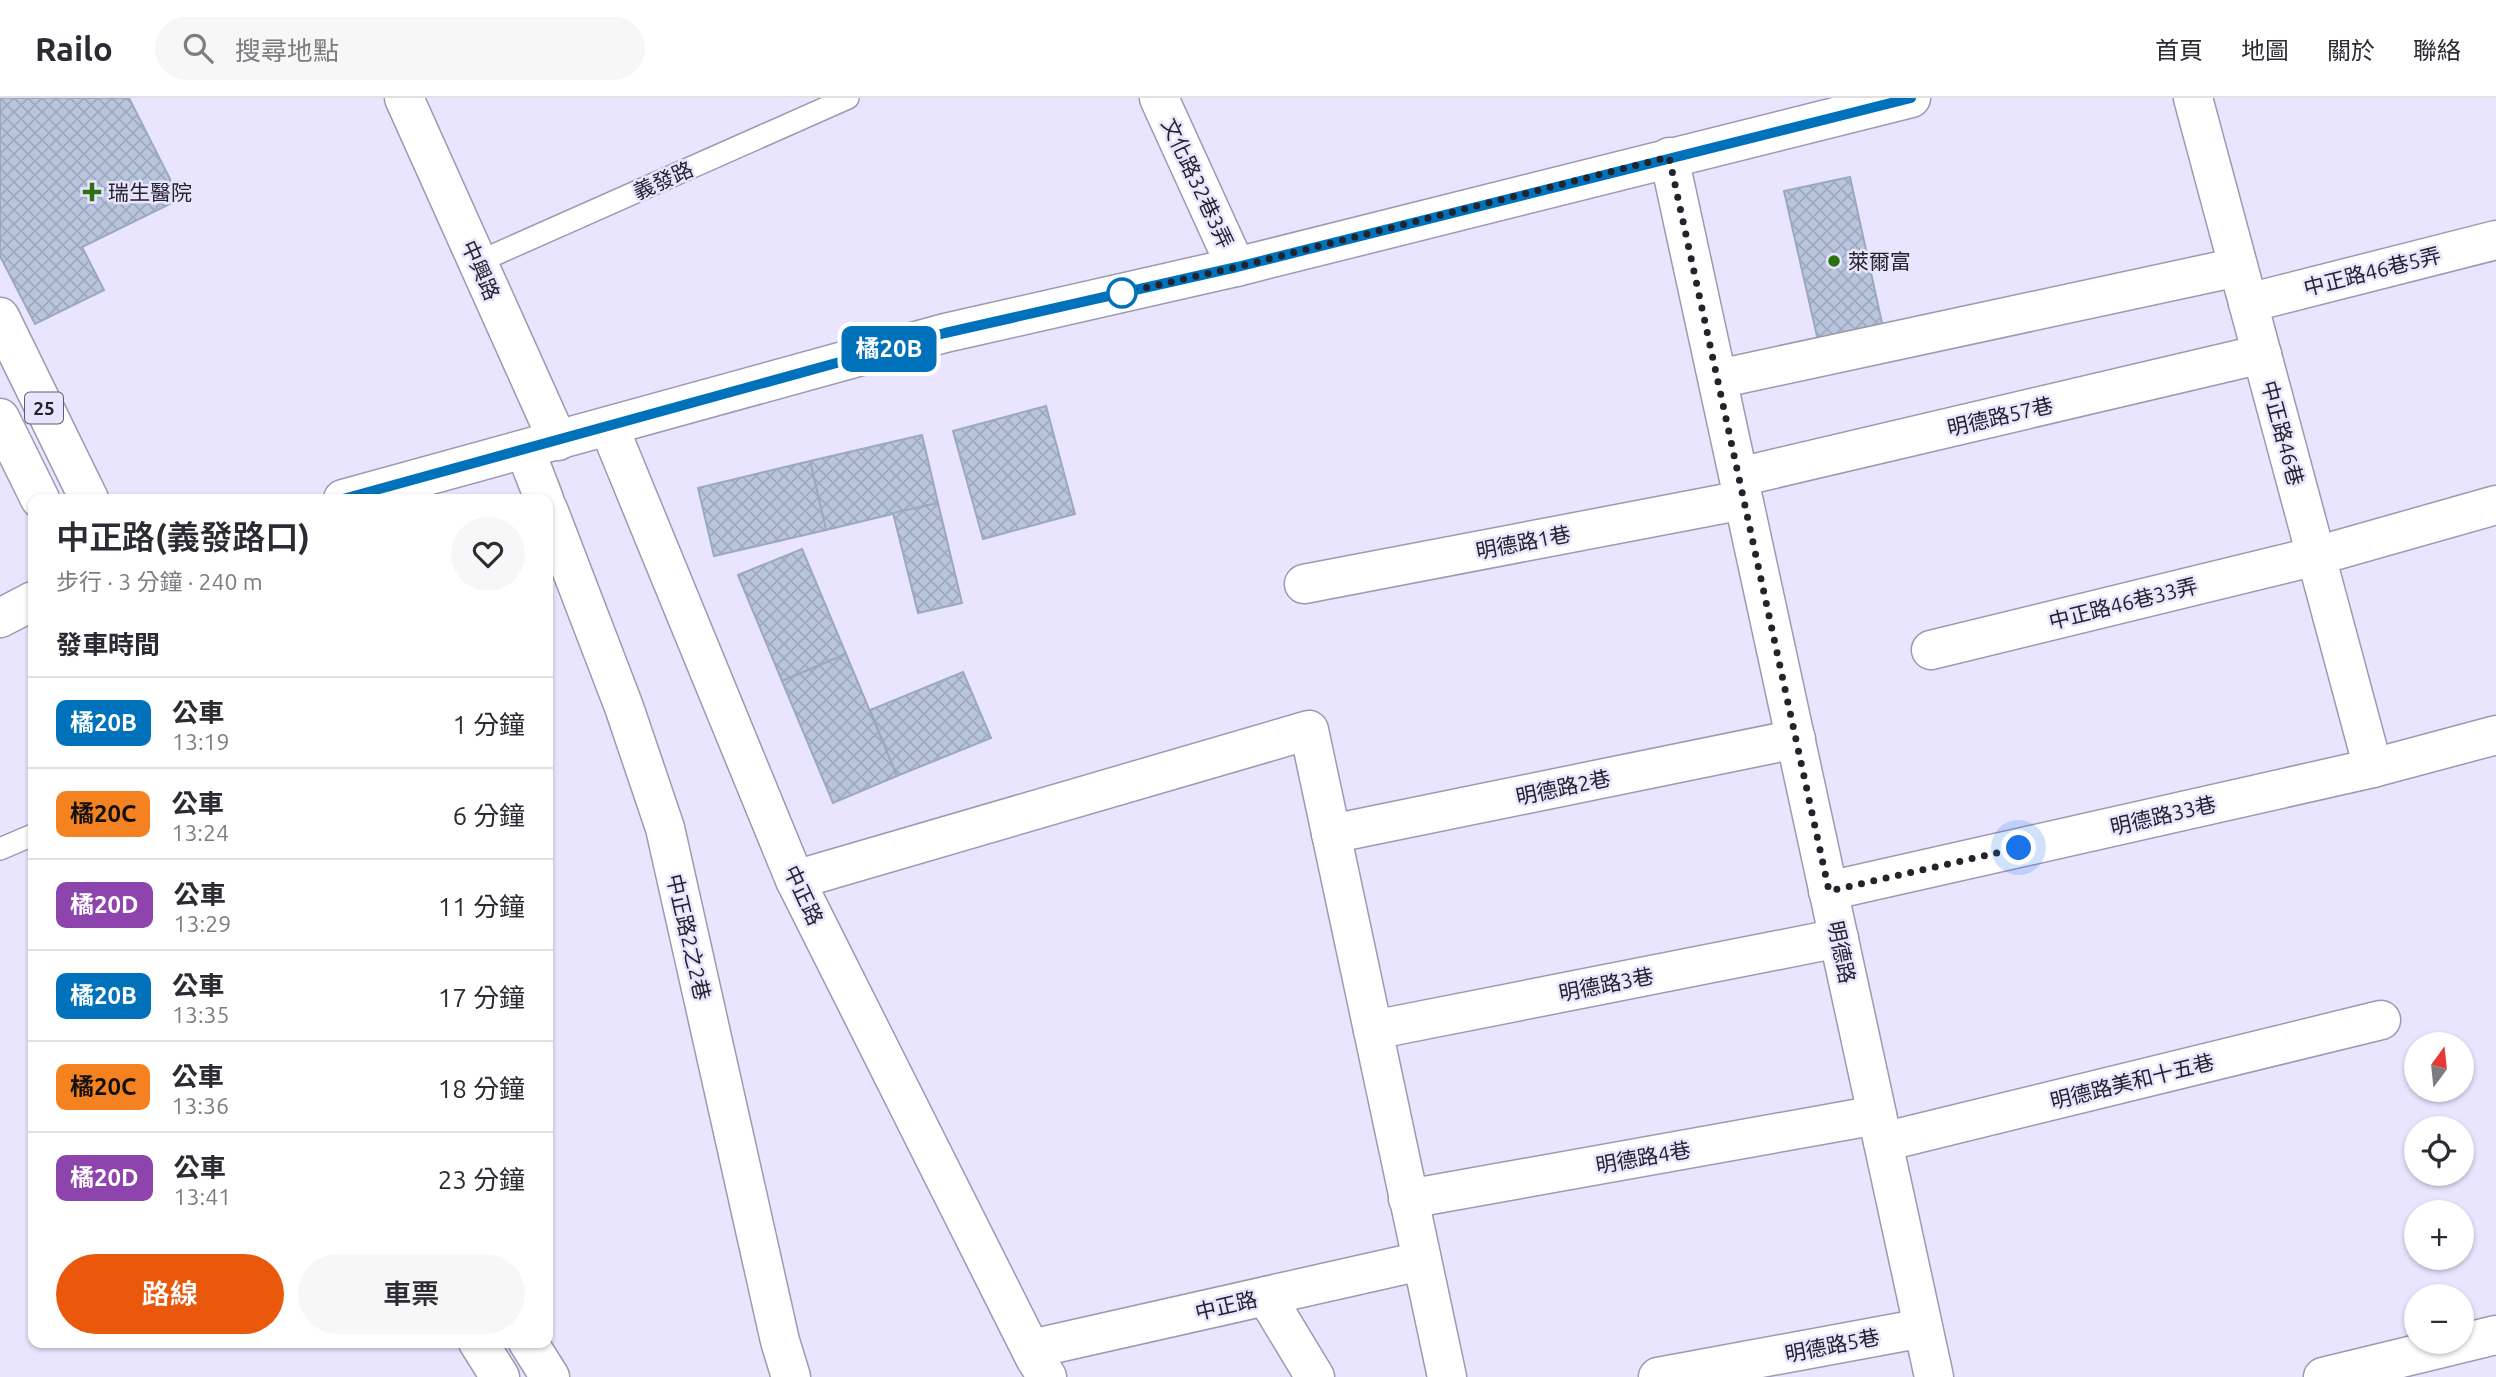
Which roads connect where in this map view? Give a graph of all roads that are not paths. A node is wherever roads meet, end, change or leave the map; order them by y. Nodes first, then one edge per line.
1 (848, 98) edge
2 (1159, 98) edge
3 (1911, 98) edge
4 (2193, 98) edge
5 (408, 99) edge
6 (1842, 106) edge
7 (1669, 157) junction
8 (2496, 240) edge
9 (478, 262) junction
10 (1237, 267) junction
11 (2238, 267) junction
12 (2248, 303) junction
13 (0, 317) edge
14 (2262, 354) junction
15 (1718, 379) junction
16 (0, 418) edge
17 (609, 427) junction
18 (542, 445) junction
19 (1741, 489) junction
20 (38, 494) edge
21 (87, 494) edge
22 (361, 494) edge
23 (544, 494) edge
24 (2496, 505) edge
25 (553, 522) edge
26 (2316, 556) junction
27 (1304, 584) dead end
28 (28, 604) edge
29 (0, 618) edge
30 (1931, 650) dead end
31 (2496, 735) edge
32 (1796, 738) junction
33 (2373, 768) junction
34 (1331, 834) junction
35 (28, 837) edge
36 (0, 849) edge
37 (795, 880) junction
38 (1829, 891) junction
39 (1839, 938) junction
40 (2381, 1020) dead end
41 (1373, 1030) junction
42 (1880, 1129) junction
43 (1408, 1199) junction
44 (1421, 1261) junction
45 (1266, 1296) junction
46 (1923, 1328) junction
47 (2496, 1335) edge
48 (482, 1348) edge
49 (532, 1348) edge
50 (1039, 1363) edge
51 (500, 1377) edge
52 (550, 1377) edge
53 (791, 1377) edge
54 (1315, 1377) edge
55 (1447, 1377) edge
56 (1658, 1377) edge
57 (1934, 1377) edge
58 (2323, 1377) edge

1 - 9 lane, 義發路
2 - 10 street, 文化路32巷3弄
3 - 6 street
4 - 11 street, 中正路46巷
5 - 9 street, 中興路
6 - 7 street
7 - 10 street
7 - 15 street, 明德路
8 - 12 street, 中正路46巷5弄
9 - 18 street, 中興路
10 - 17 street
11 - 12 street, 中正路46巷
11 - 15 street
12 - 14 street, 中正路46巷
13 - 21 street, 25
14 - 19 street, 明德路57巷
14 - 26 street, 中正路46巷
15 - 19 street, 明德路
16 - 20 street, 25
17 - 18 street
17 - 37 street, 中正路
18 - 22 street
18 - 23 street
19 - 27 street, 明德路1巷
19 - 32 street, 明德路
24 - 26 street, 中正路46巷33弄
25 - 53 street, 中正路2之2巷
26 - 30 street, 中正路46巷33弄
26 - 33 street, 中正路46巷
28 - 29 street
31 - 33 street, 明德路33巷
32 - 34 street, 明德路2巷
32 - 38 street, 明德路
33 - 38 street, 明德路33巷
34 - 37 street
34 - 41 street
35 - 36 lane
37 - 50 street, 中正路
38 - 39 street, 明德路
39 - 41 street, 明德路3巷
39 - 42 street, 明德路
40 - 42 street, 明德路美和十五巷
41 - 43 street
42 - 43 street, 明德路4巷
42 - 46 street, 明德路
43 - 44 street
44 - 45 street, 中正路
44 - 55 street
45 - 50 street, 中正路
45 - 54 street
46 - 56 street, 明德路5巷
46 - 57 street, 明德路
47 - 58 street
48 - 51 street
49 - 52 street

